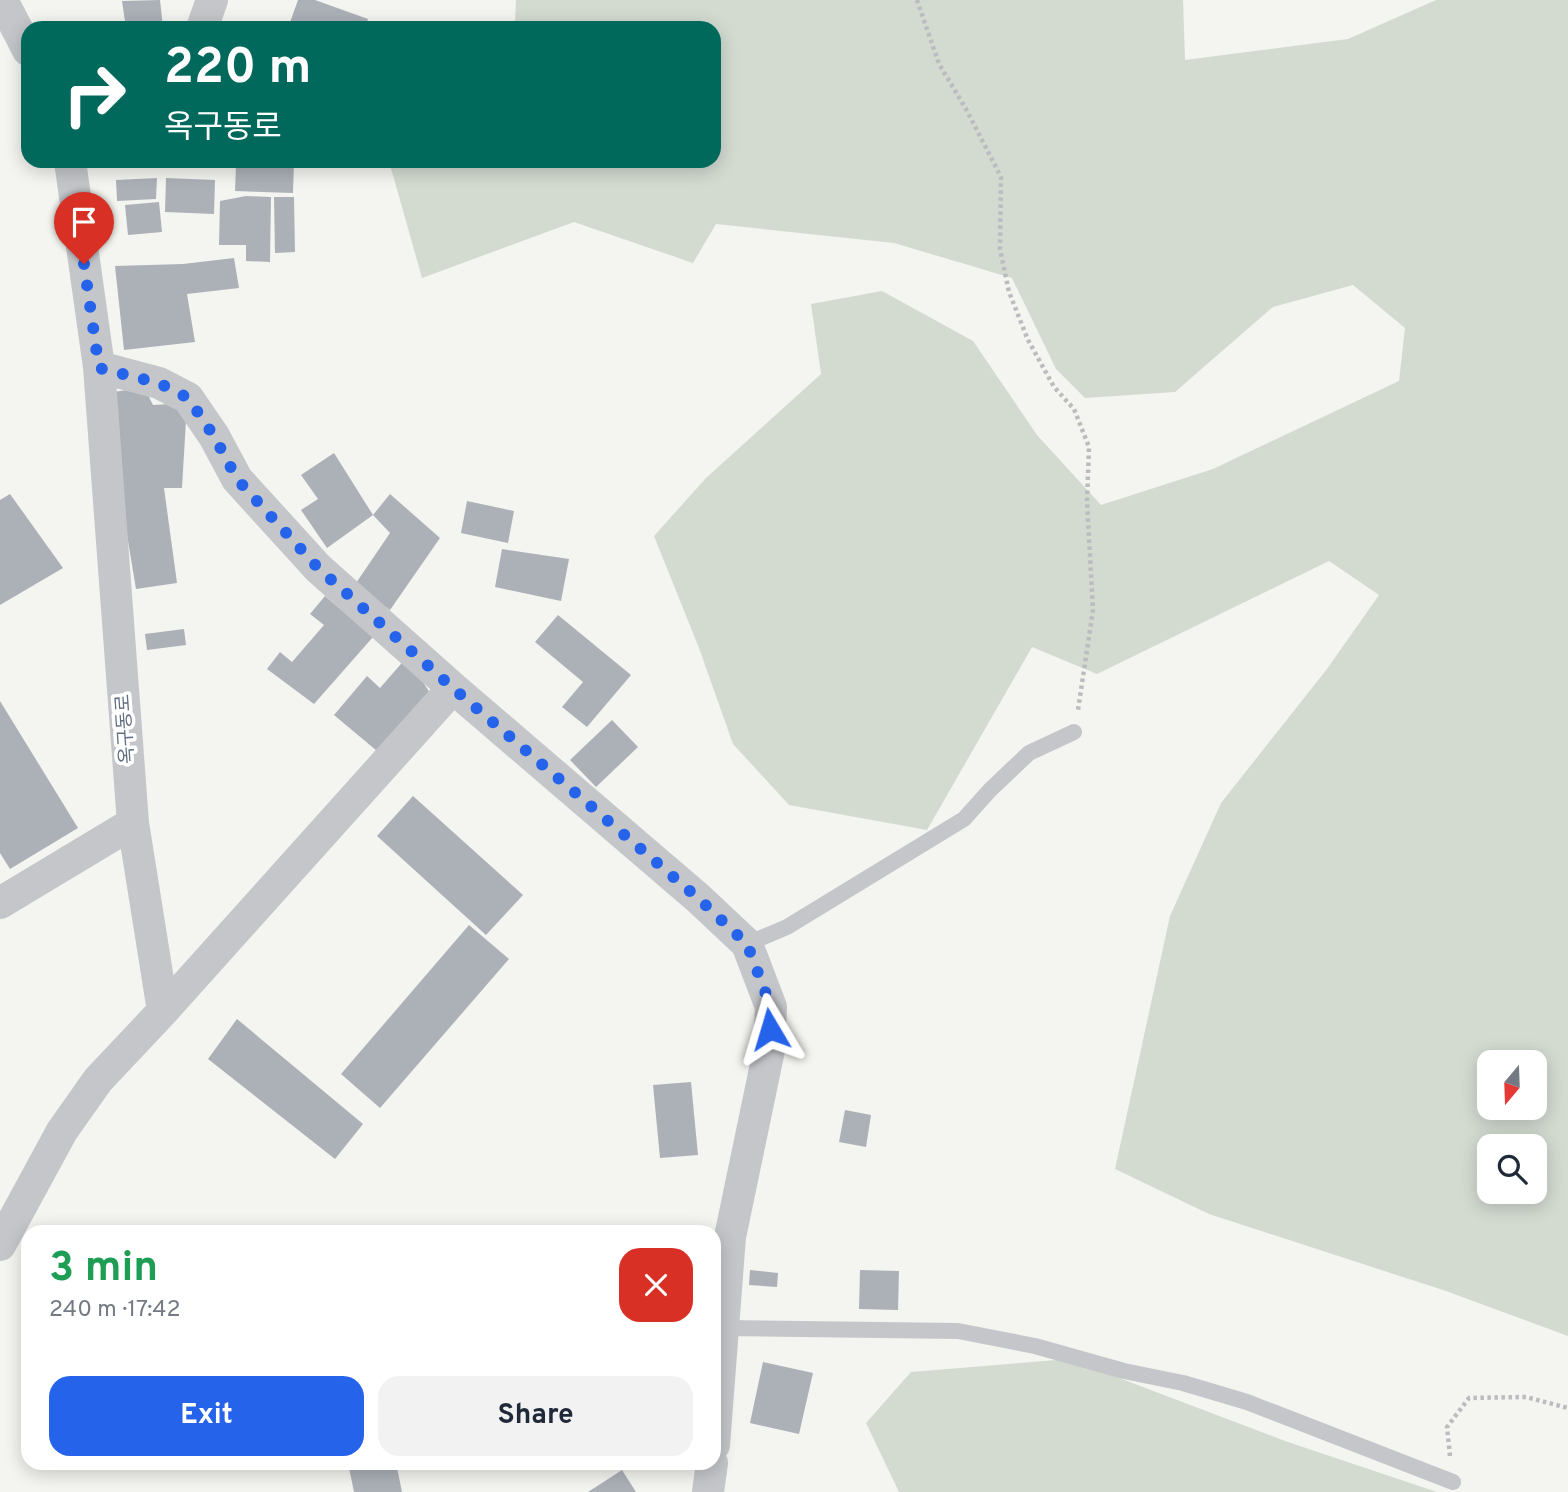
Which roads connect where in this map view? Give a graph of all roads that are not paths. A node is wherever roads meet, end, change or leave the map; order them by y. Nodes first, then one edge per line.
1 (2, 0) edge
2 (212, 0) edge
3 (204, 21) edge
4 (21, 37) edge
5 (70, 168) edge
6 (99, 368) junction
7 (453, 688) junction
8 (1074, 732) road end
9 (133, 822) junction
10 (0, 903) edge
11 (747, 944) junction
12 (163, 1012) junction
13 (0, 1245) edge
14 (724, 1328) junction
15 (721, 1363) edge
16 (711, 1470) edge
17 (1453, 1482) road end
18 (708, 1492) edge

1 - 4 street
2 - 3 street
5 - 6 street, 옥구동로
6 - 7 street
6 - 9 street, 옥구동로
7 - 11 street
7 - 12 street
8 - 11 lane
9 - 10 street
9 - 12 street, 옥구동로
11 - 14 street
12 - 13 street
14 - 15 street
14 - 17 lane
16 - 18 street

